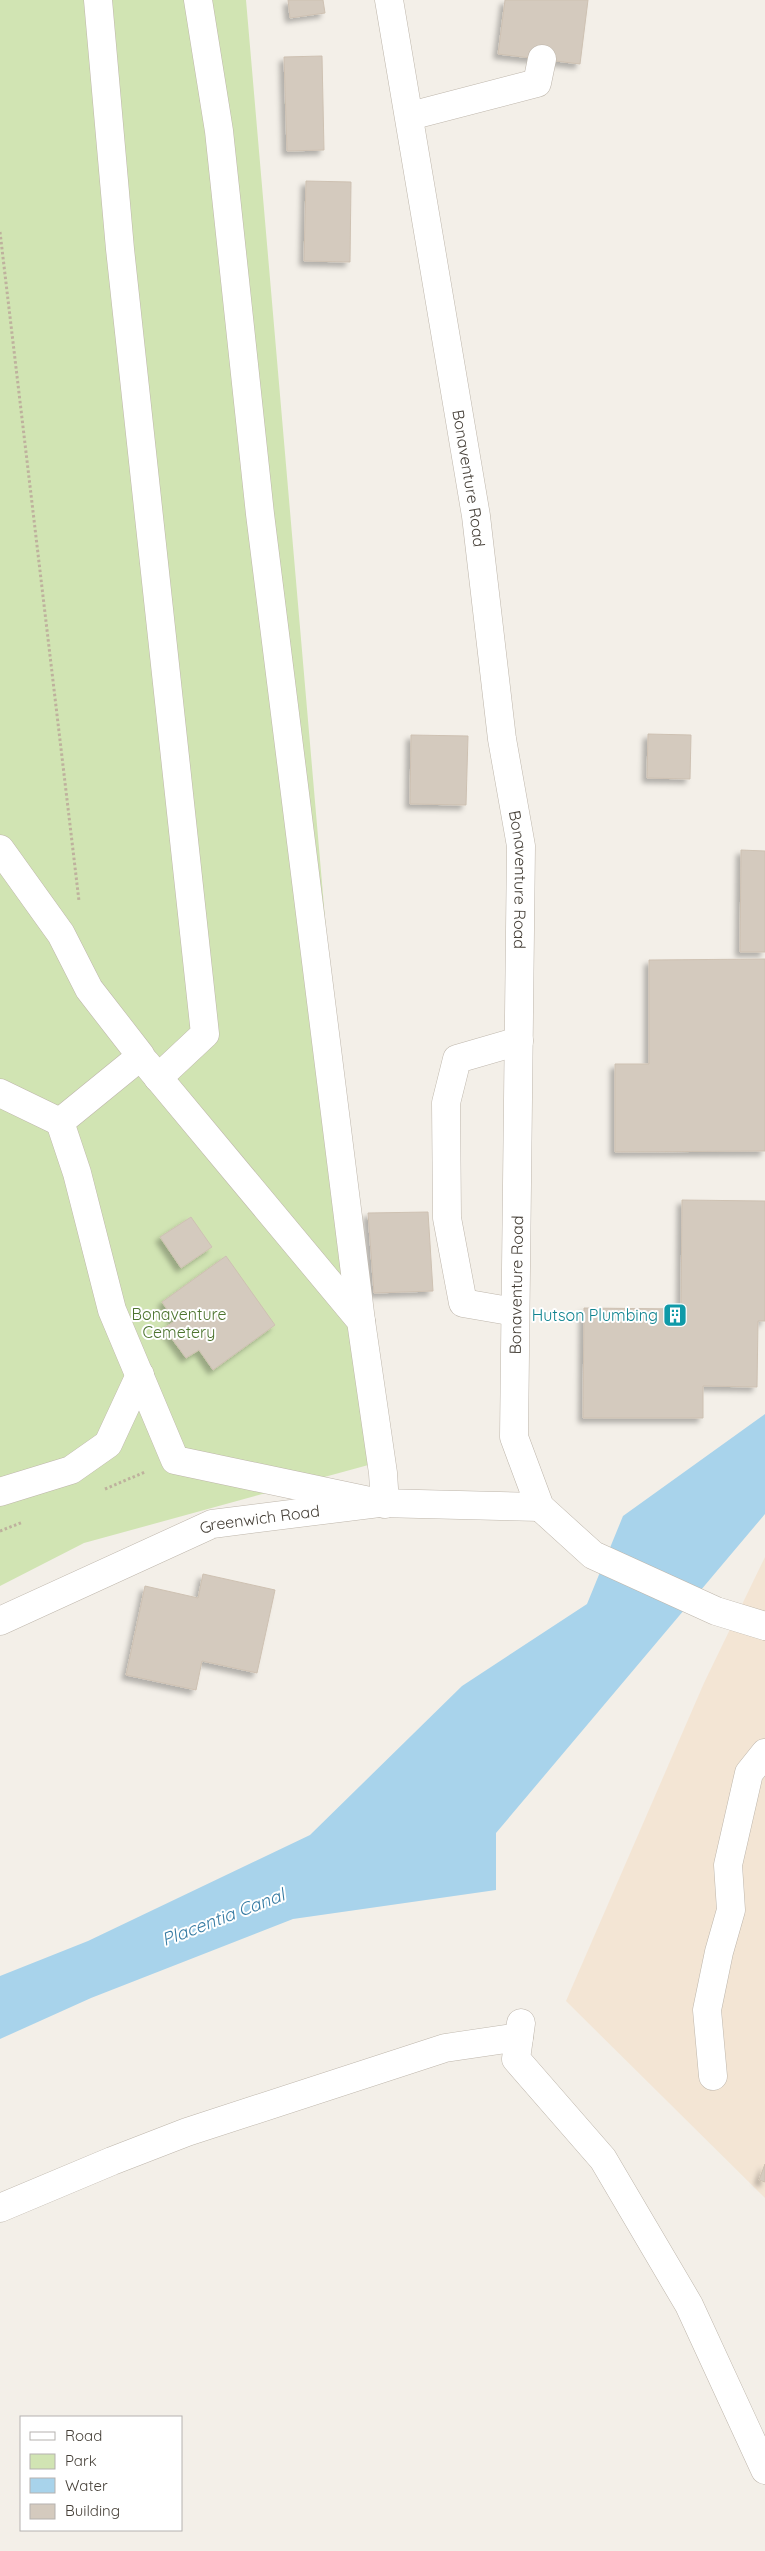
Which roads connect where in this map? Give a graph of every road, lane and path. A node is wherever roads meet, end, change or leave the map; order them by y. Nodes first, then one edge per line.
1 (98, 0) edge
2 (198, 0) edge
3 (389, 0) edge
4 (542, 60) dead end
5 (410, 116) junction
6 (0, 232) edge
7 (0, 849) edge
8 (80, 910) dead end
9 (518, 1041) junction
10 (141, 1056) junction
11 (158, 1078) junction
12 (0, 1094) edge
13 (60, 1122) junction
14 (515, 1312) junction
15 (361, 1322) junction
16 (140, 1375) junction
17 (0, 1492) edge
18 (382, 1504) junction
19 (540, 1507) junction
20 (0, 1621) edge
21 (765, 1626) edge
22 (765, 1753) edge
23 (713, 2076) dead end
24 (0, 2208) edge
25 (765, 2470) edge

1 - 11 street
2 - 15 street
3 - 5 street, Bonaventure Road
4 - 5 street
5 - 9 street, Bonaventure Road
6 - 8 path
7 - 10 street
9 - 14 street, Bonaventure Road
9 - 14 street
10 - 11 street
10 - 13 street
11 - 15 street
12 - 13 street
13 - 16 street
14 - 19 street, Bonaventure Road
15 - 18 street
16 - 17 street
16 - 18 street
18 - 19 street, Greenwich Road
18 - 20 street, Greenwich Road
19 - 21 street, Bonaventure Road
22 - 23 street
24 - 25 street

